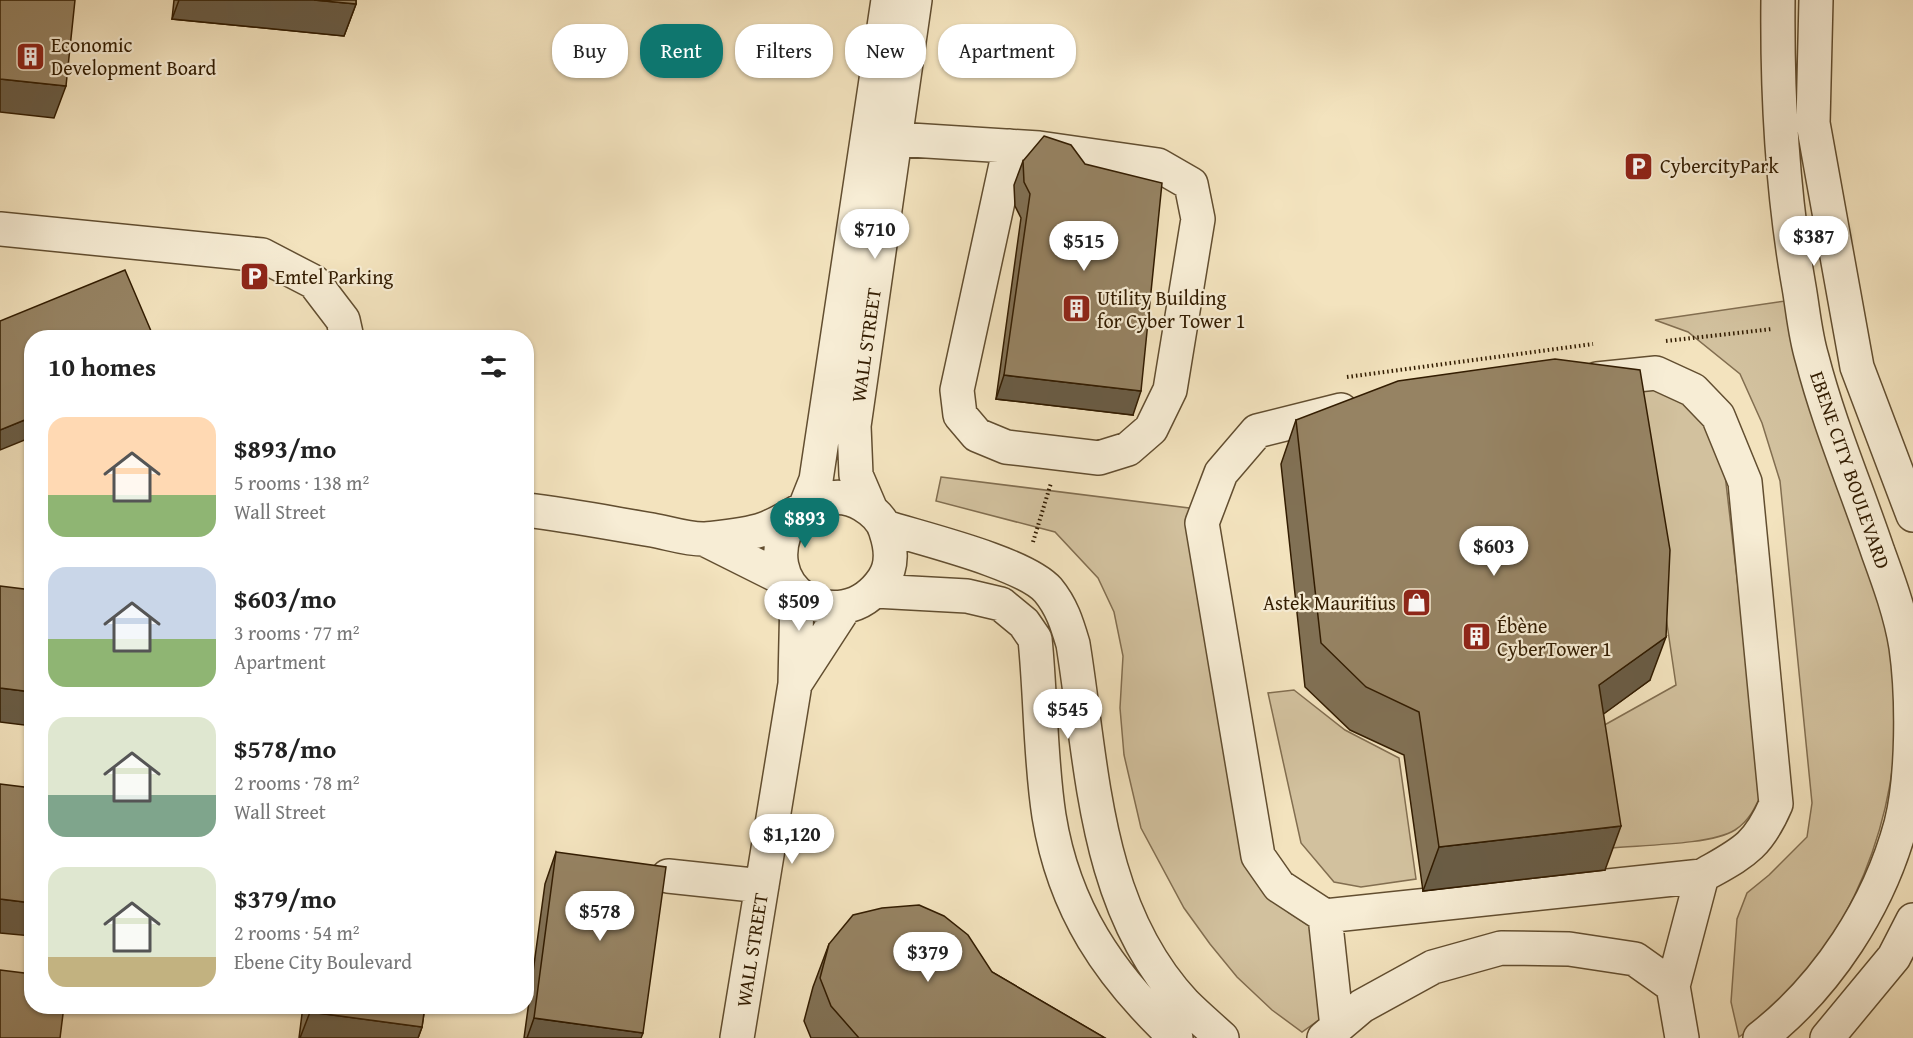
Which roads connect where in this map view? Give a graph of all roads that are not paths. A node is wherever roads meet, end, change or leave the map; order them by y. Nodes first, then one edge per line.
1 (888, 0) edge
2 (915, 0) edge
3 (1778, 0) edge
4 (1816, 0) edge
5 (895, 139) junction
6 (1010, 146) junction
7 (0, 229) edge
8 (345, 330) edge
9 (1565, 382) edge
10 (1369, 406) edge
11 (800, 510) junction
12 (534, 511) edge
13 (1913, 515) edge
14 (878, 518) junction
15 (704, 539) junction
16 (792, 587) junction
17 (875, 591) junction
18 (845, 607) junction
19 (795, 684) junction
20 (668, 876) dead end
21 (1702, 876) junction
22 (762, 886) junction
23 (1325, 916) junction
24 (1913, 920) edge
25 (1673, 986) junction
26 (1330, 1033) edge
27 (737, 1038) edge
28 (1176, 1038) edge
29 (1222, 1038) edge
30 (1682, 1038) edge
31 (1760, 1038) edge
32 (1827, 1038) edge

1 - 11 street
2 - 5 street, WALL STREET
3 - 31 street, EBENE CITY BOULEVARD
4 - 13 street, EBENE CITY BOULEVARD
5 - 6 street
5 - 14 street, WALL STREET
6 - 6 street
7 - 8 street
9 - 21 street
10 - 23 street
11 - 14 street
11 - 15 street
11 - 16 street
12 - 15 street
14 - 17 street
14 - 29 street
15 - 16 street
16 - 18 street
16 - 19 street, WALL STREET
17 - 18 street
17 - 28 street
18 - 19 street, WALL STREET
19 - 22 street, WALL STREET
20 - 22 street
21 - 23 street
21 - 25 street
22 - 27 street, WALL STREET
23 - 26 street
24 - 32 street
25 - 26 street
25 - 30 street

